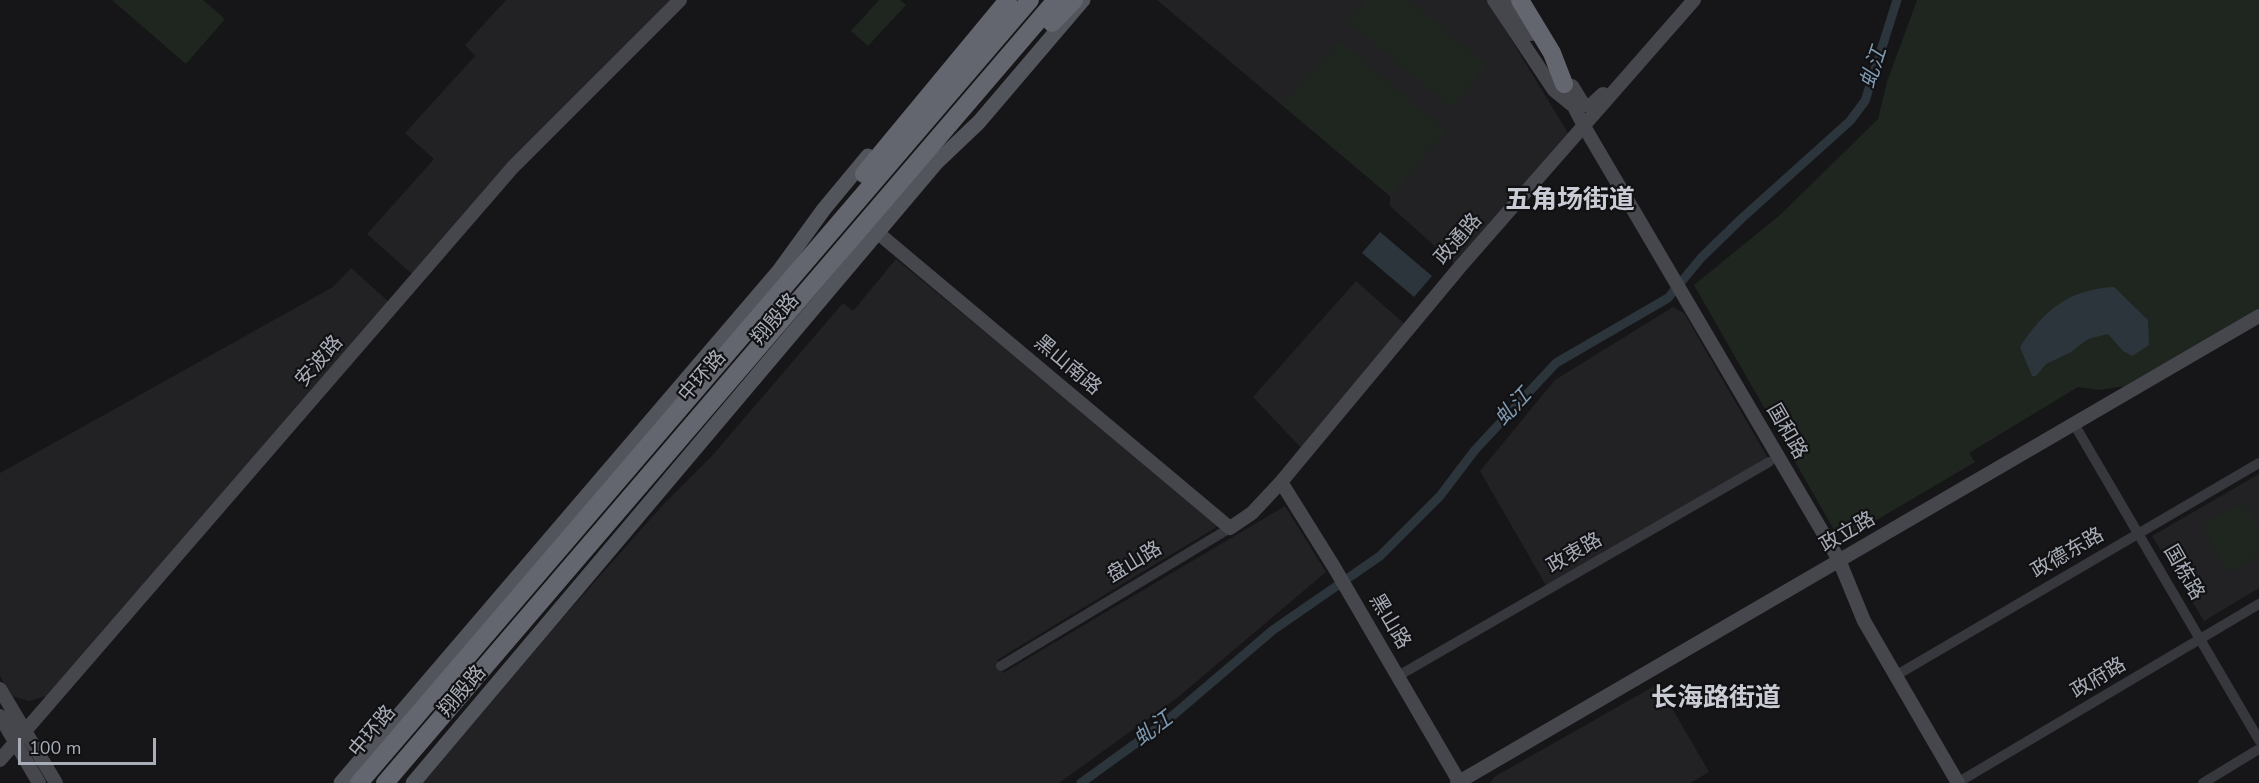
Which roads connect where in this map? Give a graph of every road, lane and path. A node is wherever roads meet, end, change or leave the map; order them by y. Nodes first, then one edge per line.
1 (680, 0) edge
2 (999, 0) edge
3 (1008, 0) edge
4 (1030, 0) edge
5 (1056, 0) edge
6 (1074, 0) edge
7 (1083, 0) edge
8 (1494, 0) edge
9 (1508, 0) edge
10 (1520, 0) edge
11 (1694, 0) edge
12 (1658, 41) junction
13 (1552, 53) junction
14 (1564, 84) junction
15 (1572, 105) junction
16 (1585, 128) junction
17 (924, 153) junction
18 (878, 233) junction
19 (783, 286) junction
20 (2259, 316) edge
21 (2074, 424) junction
22 (1769, 462) dead end
23 (2259, 463) edge
24 (1281, 482) junction
25 (1230, 528) junction
26 (2139, 533) junction
27 (1839, 560) junction
28 (2259, 604) edge
29 (2200, 639) junction
30 (1000, 666) dead end
31 (1398, 676) junction
32 (1895, 676) junction
33 (0, 689) edge
34 (0, 716) edge
35 (26, 732) junction
36 (2259, 740) edge
37 (15, 743) junction
38 (2259, 749) edge
39 (0, 760) edge
40 (1459, 782) edge
41 (39, 783) edge
42 (56, 783) edge
43 (341, 783) edge
44 (359, 783) edge
45 (385, 783) edge
46 (413, 783) edge
47 (1957, 783) edge
48 (2203, 783) edge

1 - 35 street, 安波路
2 - 43 main road, 翔殷路
3 - 19 highway
4 - 19 highway, 中环路
5 - 17 highway, 中环路
6 - 17 highway
7 - 18 main road, 翔殷路
8 - 15 street, 国和路
9 - 14 street, 国和路
10 - 13 highway
11 - 12 street, 政通路
12 - 13 street
12 - 16 street, 政通路
13 - 14 highway
14 - 15 street, 国和路
15 - 16 street, 国和路
16 - 24 street, 政通路
16 - 27 street, 国和路
17 - 45 highway, 中环路
18 - 25 street, 黑山南路
18 - 46 main road, 翔殷路
19 - 44 highway, 中环路
20 - 21 street, 政立路
21 - 26 street, 国栋路
21 - 27 street, 政立路
22 - 31 street, 政衷路
23 - 26 street, 政德东路
24 - 25 street, 盘山路
24 - 31 street, 黑山路
25 - 30 street, 盘山路
26 - 29 street, 国栋路
26 - 32 street, 政德东路
27 - 32 street, 国和路
27 - 40 street, 政立路
28 - 29 street, 政府路
29 - 36 street, 国栋路
29 - 47 street, 政府路
31 - 40 street, 黑山路
32 - 47 street, 国和路
33 - 35 street
34 - 37 street
35 - 37 street, 安波路
35 - 42 street
37 - 39 street, 安波路
37 - 41 street
38 - 48 street

